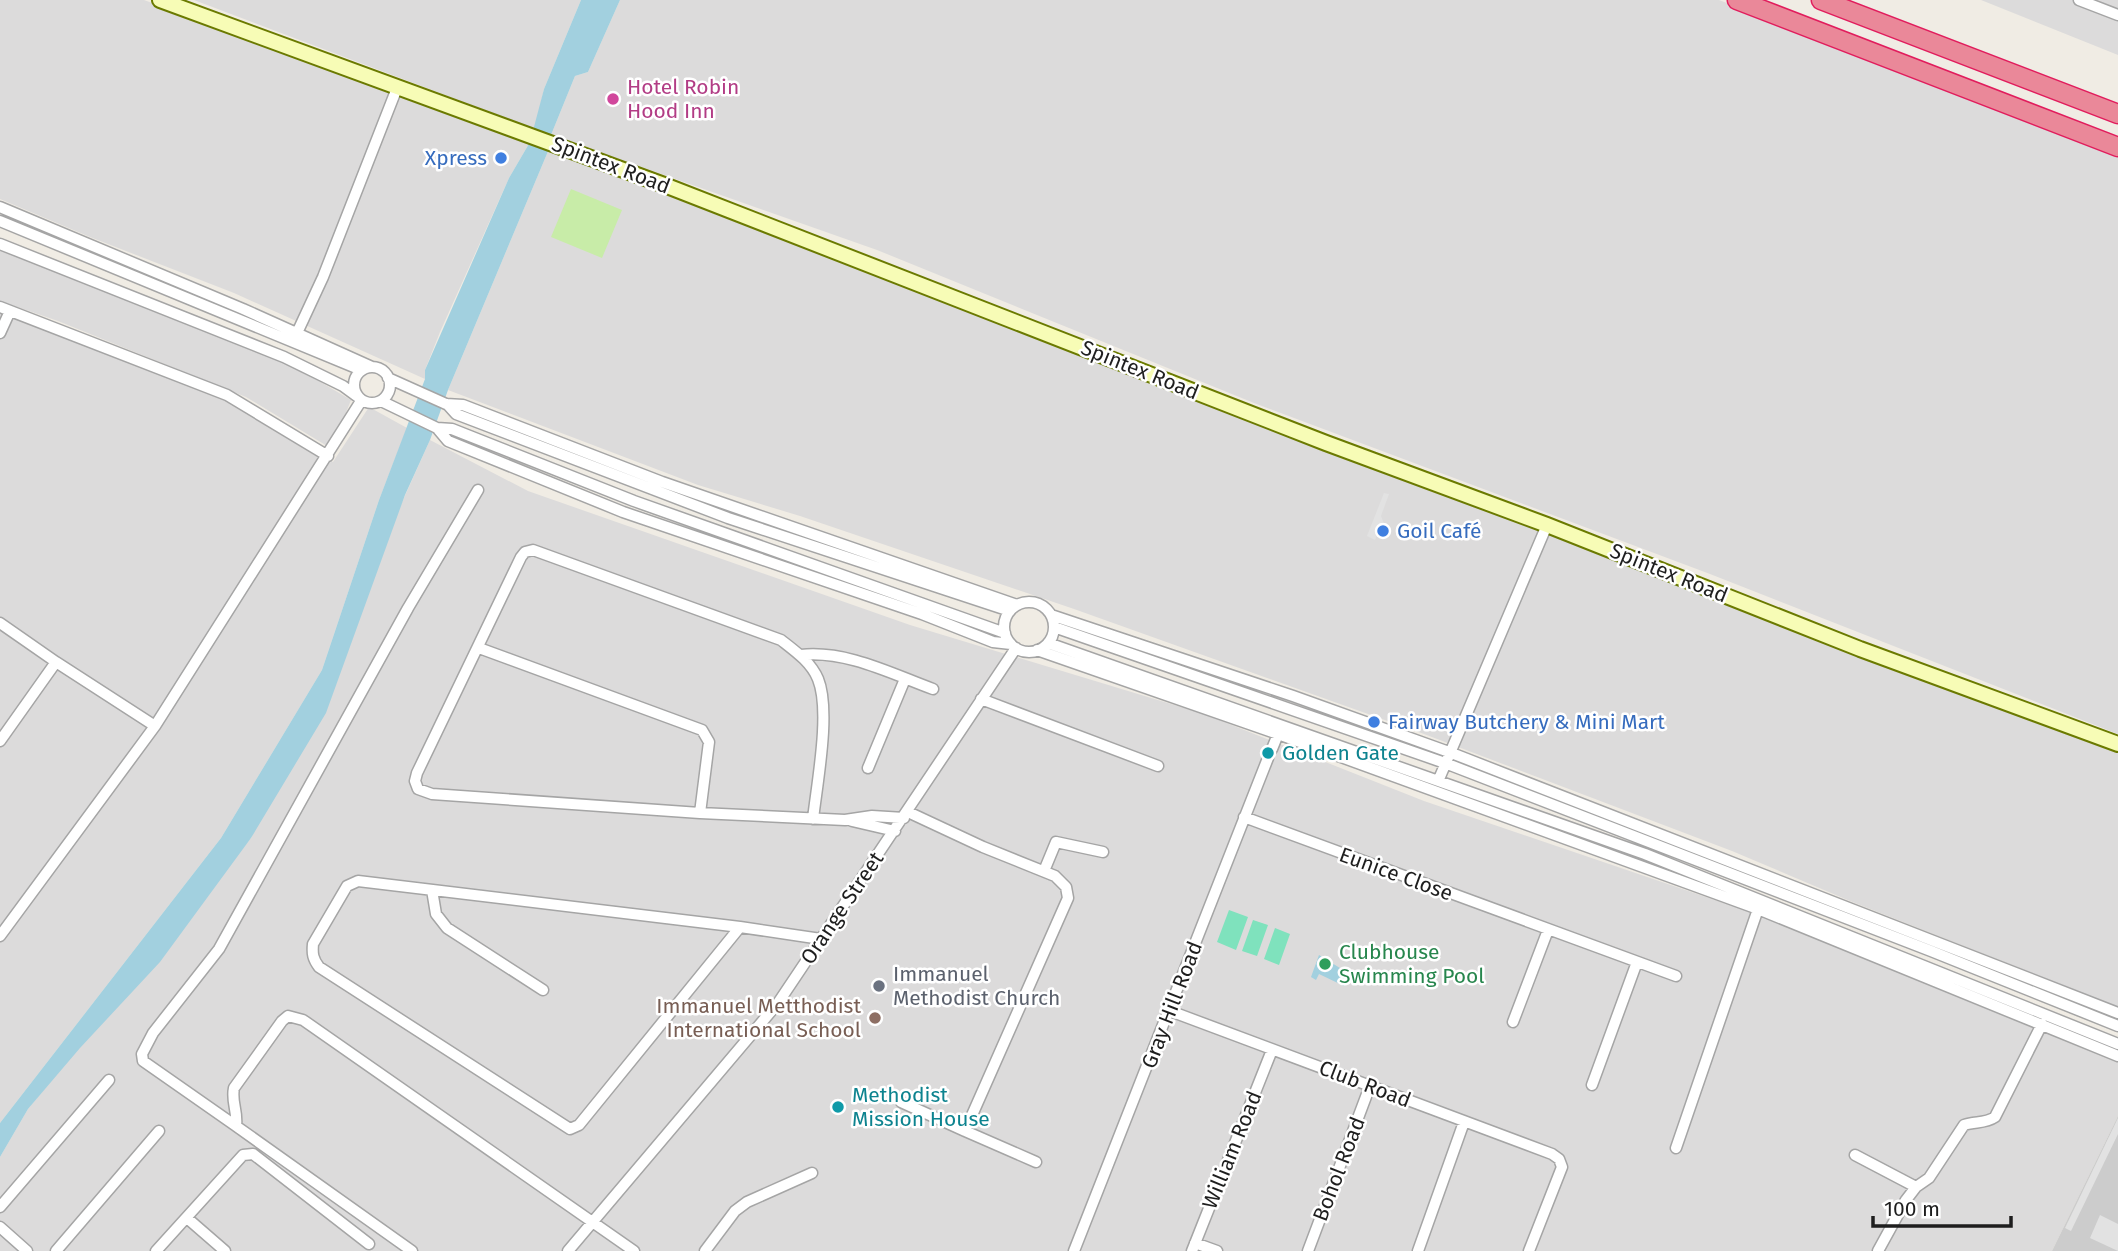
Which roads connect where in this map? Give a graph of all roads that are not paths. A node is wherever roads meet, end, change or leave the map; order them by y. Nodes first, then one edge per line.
1 (160, 0) edge
2 (1737, 0) edge
3 (1821, 0) edge
4 (2079, 0) edge
5 (2118, 15) edge
6 (397, 88) junction
7 (2118, 114) edge
8 (2118, 147) edge
9 (0, 207) edge
10 (0, 220) edge
11 (0, 244) edge
12 (5, 309) edge
13 (297, 333) junction
14 (0, 334) edge
15 (366, 368) junction
16 (388, 377) junction
17 (360, 399) junction
18 (381, 401) junction
19 (437, 428) junction
20 (328, 456) junction
21 (478, 490) dead end
22 (1547, 525) junction
23 (1014, 608) junction
24 (1051, 615) junction
25 (0, 623) edge
26 (1054, 626) junction
27 (1005, 633) junction
28 (1048, 643) junction
29 (1014, 646) junction
30 (479, 648) junction
31 (1037, 650) junction
32 (801, 655) junction
33 (56, 662) junction
34 (905, 679) junction
35 (933, 689) dead end
36 (981, 699) junction
37 (155, 726) junction
38 (1278, 734) junction
39 (0, 741) edge
40 (2118, 744) edge
41 (1449, 752) junction
42 (1445, 764) junction
43 (1158, 765) dead end
44 (868, 768) dead end
45 (1439, 779) junction
46 (700, 813) junction
47 (906, 815) junction
48 (1244, 817) junction
49 (813, 819) junction
50 (845, 820) junction
51 (894, 831) junction
52 (1103, 852) dead end
53 (1044, 872) junction
54 (432, 890) junction
55 (1758, 909) junction
56 (740, 927) junction
57 (1548, 930) junction
58 (0, 936) edge
59 (821, 939) junction
60 (1637, 962) junction
61 (1676, 976) dead end
62 (543, 989) dead end
63 (1170, 1011) junction
64 (2118, 1013) edge
65 (1513, 1022) dead end
66 (2042, 1024) junction
67 (2118, 1026) edge
68 (2118, 1044) edge
69 (1272, 1050) junction
70 (2118, 1056) edge
71 (109, 1080) dead end
72 (1592, 1085) dead end
73 (1370, 1086) junction
74 (901, 1102) dead end
75 (1464, 1122) junction
76 (236, 1126) junction
77 (159, 1131) dead end
78 (965, 1131) junction
79 (1676, 1149) dead end
80 (1855, 1155) dead end
81 (1036, 1162) dead end
82 (812, 1173) dead end
83 (1916, 1187) junction
84 (0, 1207) edge
85 (187, 1218) junction
86 (593, 1220) junction
87 (0, 1227) edge
88 (369, 1244) dead end
89 (1194, 1247) edge
90 (27, 1251) edge
91 (56, 1251) edge
92 (156, 1251) edge
93 (225, 1251) edge
94 (412, 1251) edge
95 (568, 1251) edge
96 (634, 1251) edge
97 (705, 1251) edge
98 (1073, 1251) edge
99 (1217, 1251) edge
100 (1308, 1251) edge
101 (1418, 1251) edge
102 (1529, 1251) edge
103 (1878, 1251) edge

1 - 6 main road, Spintex Road
2 - 8 highway
3 - 7 highway
4 - 5 street
6 - 13 street
6 - 22 main road, Spintex Road
9 - 13 street
10 - 15 street
11 - 17 street
12 - 14 street
12 - 20 street
13 - 15 street
15 - 16 street
15 - 17 street
16 - 18 street
16 - 23 street
17 - 18 street
17 - 20 street
18 - 19 street
19 - 27 street
19 - 29 street
20 - 37 street
21 - 76 street
22 - 40 main road, Spintex Road
22 - 41 street
23 - 24 street
23 - 27 street
24 - 26 street
24 - 41 street
25 - 33 street
26 - 28 street
26 - 42 street
27 - 29 street
28 - 31 street
28 - 45 street
29 - 31 street
29 - 36 street, Orange Street
30 - 32 street
30 - 46 street
30 - 46 street
31 - 38 street
32 - 34 street
32 - 49 street
33 - 37 street
33 - 39 street
34 - 35 street
34 - 44 street
36 - 43 street
36 - 47 street, Orange Street
37 - 58 street
38 - 48 street, Gray Hill Road
38 - 55 street
41 - 42 street
41 - 64 street
42 - 45 street
42 - 67 street
45 - 68 street
46 - 49 street
47 - 50 street
47 - 51 street, Orange Street
47 - 53 street
48 - 57 street, Eunice Close
48 - 63 street, Gray Hill Road
49 - 50 street
50 - 51 street
51 - 59 street, Orange Street
52 - 53 street
53 - 78 street
54 - 56 street
54 - 56 street
54 - 62 street
55 - 66 street
55 - 79 street
56 - 59 street
57 - 60 street, Eunice Close
57 - 65 street
59 - 86 street, Orange Street
60 - 61 street, Eunice Close
60 - 72 street
63 - 69 street, Club Road
63 - 98 street, Gray Hill Road
66 - 70 street
66 - 83 street
69 - 73 street, Club Road
69 - 89 street, William Road
71 - 84 street
73 - 75 street, Club Road
73 - 100 street, Bohol Road
74 - 78 street
75 - 101 street
75 - 102 street, Club Road
76 - 86 street
76 - 94 street
77 - 91 street
78 - 81 street
80 - 83 street
82 - 97 street
83 - 103 street
85 - 88 street
85 - 92 street
85 - 93 street
86 - 95 street, Orange Street
86 - 96 street
87 - 90 street
89 - 99 street

